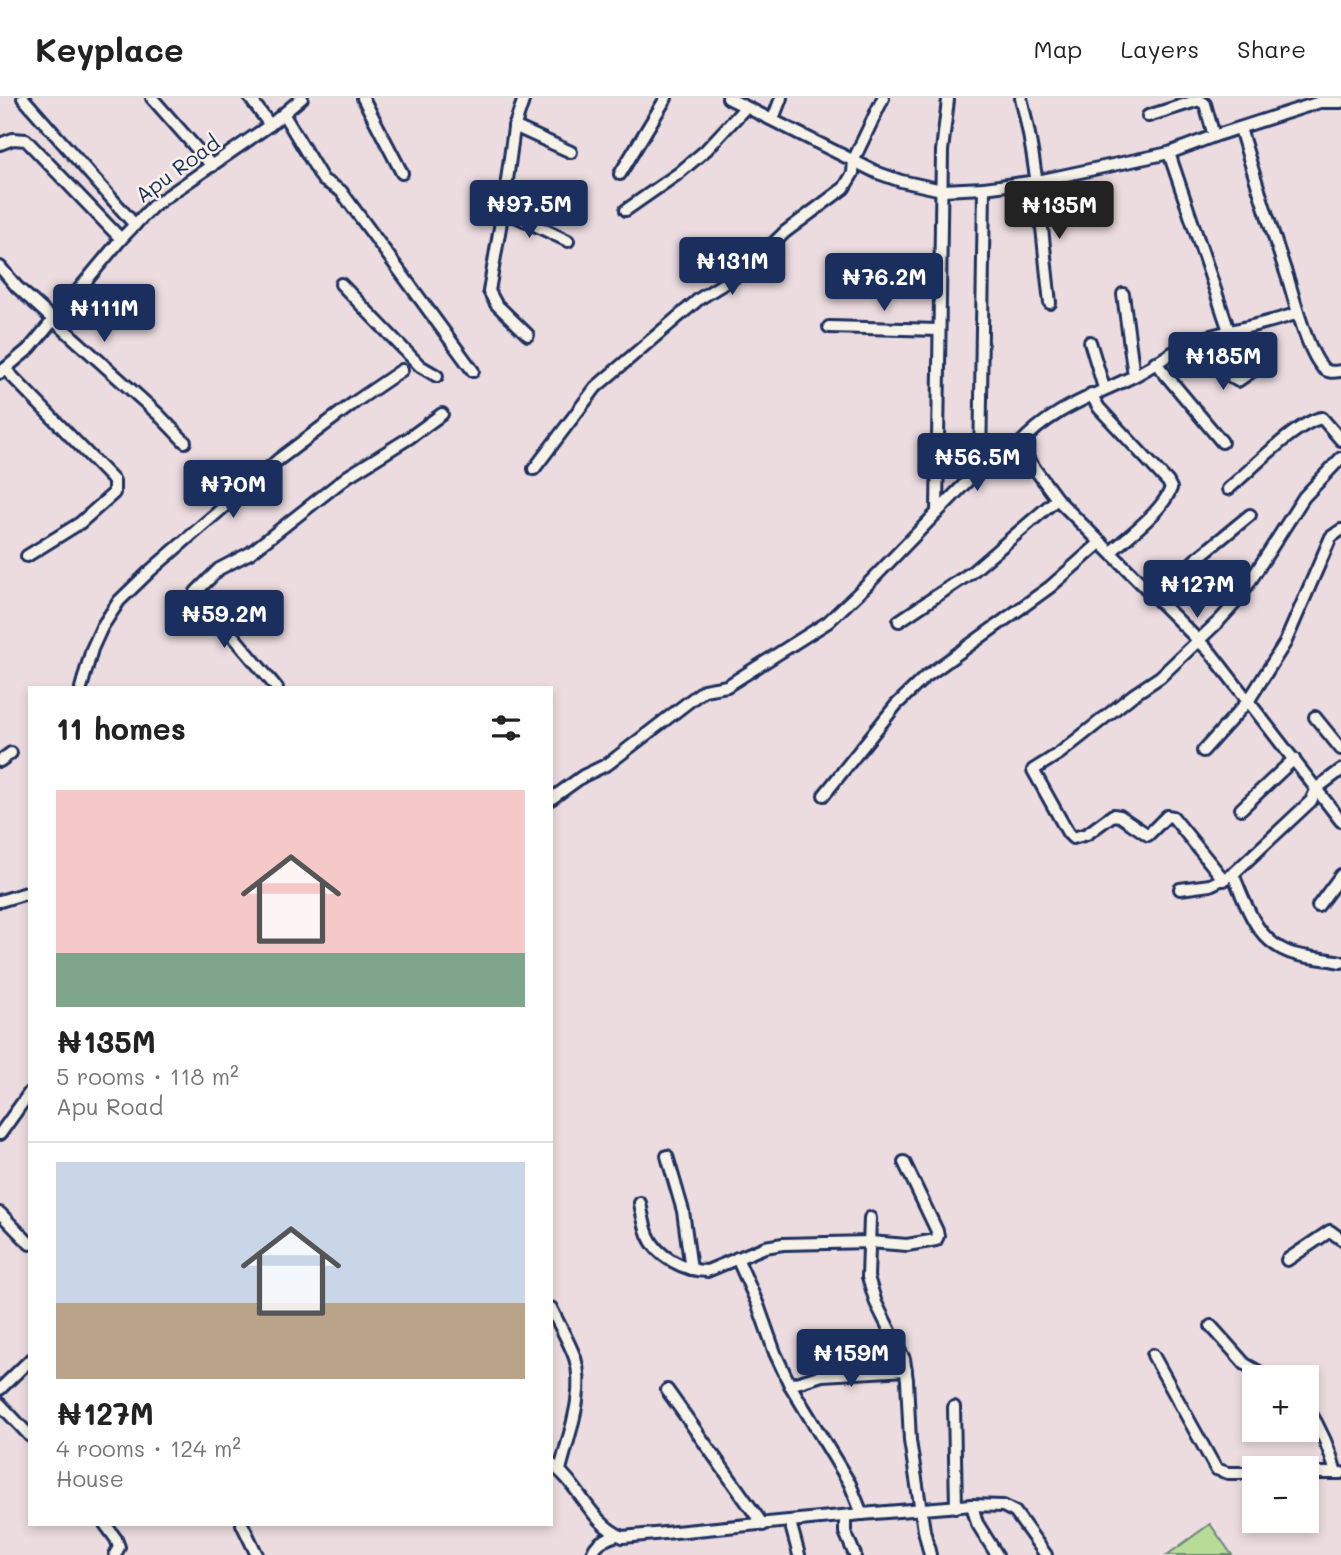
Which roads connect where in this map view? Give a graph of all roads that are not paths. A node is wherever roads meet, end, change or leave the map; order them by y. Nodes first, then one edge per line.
1 (23, 98) edge
2 (152, 98) edge
3 (250, 98) edge
4 (302, 98) edge
5 (363, 98) edge
6 (524, 98) edge
7 (666, 98) edge
8 (728, 98) edge
9 (781, 98) edge
10 (883, 98) edge
11 (1021, 98) edge
12 (948, 100) dead end
13 (1341, 102) edge
14 (745, 108) junction
15 (284, 115) junction
16 (1148, 116) dead end
17 (773, 119) junction
18 (270, 125) junction
19 (514, 126) junction
20 (1240, 128) junction
21 (1214, 136) junction
22 (0, 144) edge
23 (570, 152) dead end
24 (1169, 153) junction
25 (854, 159) junction
26 (212, 166) junction
27 (402, 173) dead end
28 (621, 174) dead end
29 (1038, 181) junction
30 (984, 188) junction
31 (942, 190) junction
32 (503, 210) junction
33 (626, 210) dead end
34 (135, 225) junction
35 (121, 239) junction
36 (568, 241) dead end
37 (0, 267) edge
38 (341, 284) dead end
39 (1122, 294) dead end
40 (1050, 303) dead end
41 (1298, 313) junction
42 (54, 321) junction
43 (829, 327) dead end
44 (939, 330) junction
45 (1230, 331) junction
46 (528, 335) dead end
47 (1213, 336) junction
48 (1090, 342) dead end
49 (1155, 362) junction
50 (1264, 363) dead end
51 (402, 370) dead end
52 (3, 371) edge
53 (473, 371) dead end
54 (1341, 371) edge
55 (437, 376) dead end
56 (1134, 376) junction
57 (1104, 388) junction
58 (1091, 394) junction
59 (442, 414) dead end
60 (1341, 440) edge
61 (185, 442) dead end
62 (1222, 442) dead end
63 (1018, 446) junction
64 (1341, 458) edge
65 (980, 468) junction
66 (534, 469) dead end
67 (1228, 489) dead end
68 (1057, 499) junction
69 (937, 513) junction
70 (1250, 516) dead end
71 (1341, 530) edge
72 (1101, 542) junction
73 (1111, 552) junction
74 (27, 556) dead end
75 (1156, 598) junction
76 (899, 621) dead end
77 (1199, 640) junction
78 (82, 686) edge
79 (275, 686) edge
80 (1249, 700) junction
81 (1315, 717) dead end
82 (1341, 749) edge
83 (1203, 751) dead end
84 (11, 753) dead end
85 (1294, 760) junction
86 (0, 761) edge
87 (1341, 770) edge
88 (1317, 788) junction
89 (824, 795) dead end
90 (553, 798) edge
91 (1241, 809) dead end
92 (1341, 821) edge
93 (1341, 875) edge
94 (1228, 877) junction
95 (1180, 889) dead end
96 (28, 893) edge
97 (0, 901) edge
98 (1318, 906) dead end
99 (1341, 962) edge
100 (28, 1095) edge
101 (0, 1134) edge
102 (667, 1156) dead end
103 (904, 1162) dead end
104 (640, 1203) dead end
105 (0, 1213) edge
106 (870, 1218) dead end
107 (1341, 1239) edge
108 (28, 1242) edge
109 (870, 1242) junction
110 (737, 1258) junction
111 (1287, 1259) dead end
112 (691, 1269) junction
113 (553, 1312) edge
114 (1211, 1325) dead end
115 (1153, 1355) dead end
116 (28, 1362) edge
117 (1250, 1365) edge
118 (906, 1370) junction
119 (790, 1385) junction
120 (0, 1389) edge
121 (667, 1390) dead end
122 (0, 1404) edge
123 (954, 1407) dead end
124 (1319, 1430) edge
125 (28, 1433) edge
126 (556, 1467) edge
127 (1242, 1473) edge
128 (1319, 1473) edge
129 (1338, 1473) edge
130 (972, 1505) junction
131 (956, 1507) junction
132 (920, 1509) junction
133 (862, 1514) junction
134 (845, 1517) junction
135 (790, 1522) junction
136 (763, 1525) junction
137 (106, 1526) edge
138 (243, 1526) edge
139 (617, 1535) junction
140 (115, 1555) edge
141 (257, 1555) edge
142 (592, 1555) edge
143 (799, 1555) edge
144 (855, 1555) edge
145 (930, 1555) edge
146 (997, 1555) edge
147 (1046, 1555) edge

1 - 34 street
2 - 26 street
3 - 18 street
4 - 15 street, Apu Road
5 - 27 street
6 - 19 street
7 - 28 street
8 - 14 street
9 - 17 street
10 - 25 street
11 - 29 street
12 - 31 street
13 - 20 street
14 - 17 street
14 - 33 street
15 - 18 street, Apu Road
15 - 53 street
16 - 21 street
17 - 25 street
18 - 26 street, Apu Road
19 - 23 street
19 - 32 street
20 - 21 street
20 - 41 street
21 - 24 street
22 - 35 street
24 - 29 street
24 - 45 street
25 - 31 street
25 - 66 street
26 - 34 street, Apu Road
29 - 30 street
29 - 40 street
30 - 31 street
30 - 65 street
31 - 44 street
32 - 36 street
32 - 46 street
34 - 35 street, Apu Road
35 - 42 street, Apu Road
37 - 42 street
38 - 55 street
39 - 56 street
41 - 45 street
41 - 54 street
42 - 52 street, Apu Road
42 - 61 street
43 - 44 street
44 - 69 street
45 - 47 street
47 - 49 street
47 - 50 street
48 - 57 street
49 - 56 street
49 - 62 street
51 - 78 street
52 - 74 street
56 - 57 street
57 - 58 street
58 - 63 street
58 - 73 street
59 - 79 street
60 - 67 street
63 - 65 street
63 - 68 street
64 - 77 street
65 - 69 street
68 - 72 street
68 - 76 street
69 - 90 street
70 - 75 street
71 - 80 street
72 - 73 street
72 - 89 street
73 - 75 street
75 - 77 street
77 - 80 street
77 - 94 street
80 - 83 street
80 - 85 street
81 - 82 street
84 - 86 street
85 - 88 street
85 - 91 street
87 - 88 street
88 - 92 street
88 - 94 street
93 - 98 street
94 - 95 street
94 - 99 street
96 - 97 street
100 - 101 street
102 - 112 street
103 - 109 street
104 - 112 street
105 - 108 street
106 - 109 street
107 - 111 street
109 - 110 street
109 - 118 street
110 - 112 street
110 - 119 street
113 - 126 street
114 - 117 street
115 - 127 street
116 - 120 street
118 - 119 street
118 - 132 street
119 - 133 street
121 - 136 street
122 - 125 street
123 - 131 street
124 - 129 street
126 - 139 street
128 - 129 street
130 - 131 street
130 - 146 street
130 - 147 street
131 - 132 street
132 - 133 street
132 - 145 street
133 - 134 street
134 - 135 street
134 - 144 street
135 - 136 street
135 - 143 street
136 - 139 street
137 - 140 street
138 - 141 street
139 - 142 street

